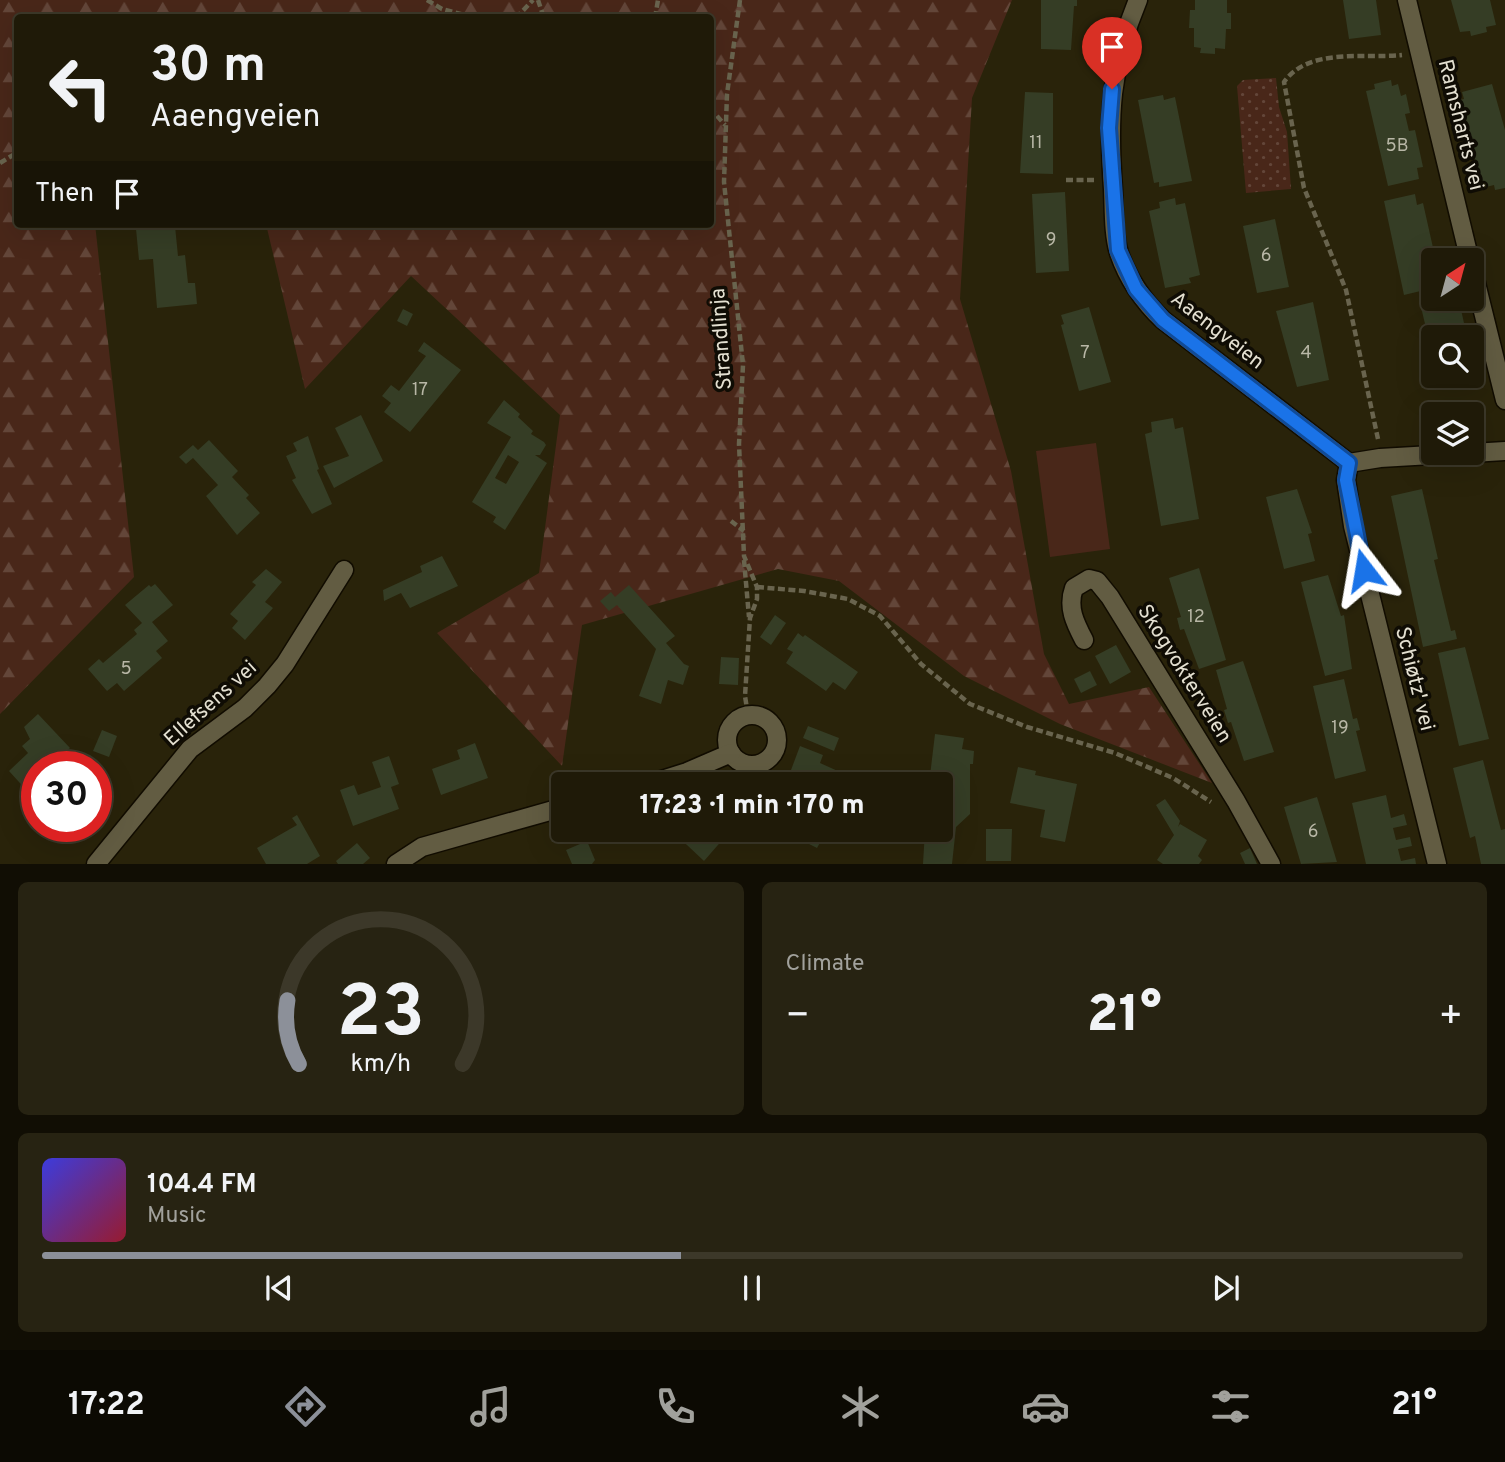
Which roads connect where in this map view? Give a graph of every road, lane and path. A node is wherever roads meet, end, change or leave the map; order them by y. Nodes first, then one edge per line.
1 (427, 0) edge
2 (535, 0) edge
3 (740, 0) edge
4 (1138, 0) edge
5 (1407, 0) edge
6 (461, 14) edge
7 (520, 14) edge
8 (1418, 53) junction
9 (714, 113) edge
10 (725, 125) junction
11 (1066, 180) dead end
12 (1112, 180) junction
13 (1467, 248) edge
14 (1483, 312) edge
15 (1505, 400) edge
16 (1505, 451) edge
17 (1484, 452) edge
18 (1421, 456) edge
19 (1380, 458) junction
20 (1349, 463) junction
21 (731, 521) dead end
22 (744, 531) junction
23 (744, 556) junction
24 (344, 570) dead end
25 (757, 587) junction
26 (750, 618) junction
27 (1084, 639) dead end
28 (748, 715) junction
29 (731, 753) junction
30 (681, 772) edge
31 (551, 811) edge
32 (1244, 815) junction
33 (96, 863) edge
34 (396, 863) edge
35 (1271, 863) edge
36 (1437, 863) edge

1 - 6 path
2 - 7 path
3 - 10 path, Strandlinja
4 - 12 street, Aaengveien
5 - 8 street, Ramsharts vei
8 - 13 street, Ramsharts vei
8 - 19 path
9 - 10 path
10 - 22 path, Strandlinja
11 - 12 path
12 - 20 street, Aaengveien
14 - 15 street
16 - 17 street
18 - 19 street
19 - 20 street
20 - 36 street, Schiøtz' vei
21 - 22 path
22 - 23 path, Strandlinja
23 - 25 path, Strandlinja
23 - 26 path
24 - 33 street, Ellefsens vei
25 - 26 path
25 - 32 path
26 - 28 path
27 - 32 street, Skogvokterveien
28 - 29 street
28 - 29 street
29 - 30 street
31 - 34 street
32 - 35 street, Skogvokterveien

